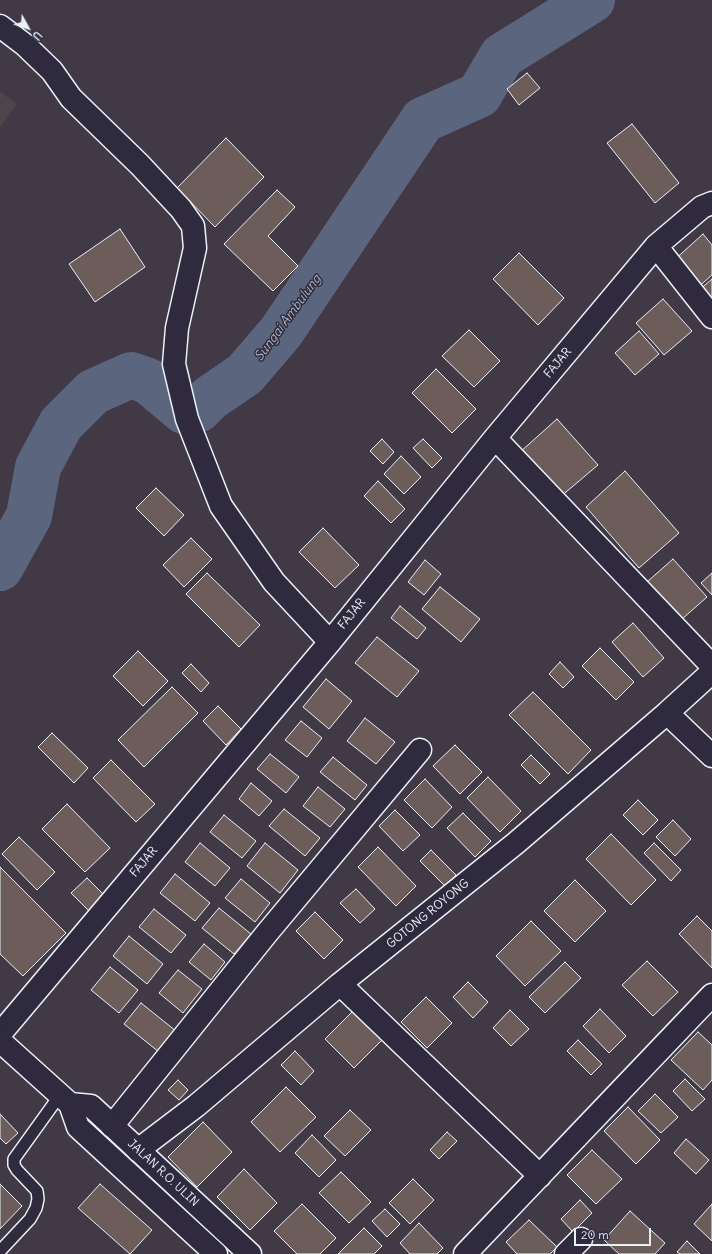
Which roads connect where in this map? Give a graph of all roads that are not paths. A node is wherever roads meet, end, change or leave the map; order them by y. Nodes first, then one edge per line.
1 (0, 26) edge
2 (712, 203) edge
3 (656, 246) junction
4 (712, 316) edge
5 (495, 438) junction
6 (330, 642) junction
7 (712, 666) edge
8 (712, 672) edge
9 (667, 713) junction
10 (420, 750) dead end
11 (712, 756) edge
12 (340, 984) junction
13 (712, 995) edge
14 (0, 1034) edge
15 (0, 1041) edge
16 (65, 1099) junction
17 (112, 1126) junction
18 (138, 1150) junction
19 (540, 1176) junction
20 (207, 1214) junction
21 (191, 1231) junction
22 (0, 1251) edge
23 (216, 1254) edge
24 (250, 1254) edge
25 (466, 1254) edge

1 - 6 street
2 - 3 street, FAJAR
3 - 4 street
3 - 5 street, FAJAR
5 - 6 street, FAJAR
5 - 7 street
6 - 14 street, FAJAR
8 - 9 street, GOTONG ROYONG
9 - 11 street
9 - 12 street, GOTONG ROYONG
10 - 17 street
12 - 18 street, GOTONG ROYONG
12 - 19 street
13 - 19 street
15 - 16 street, JALAN R.O. ULIN
16 - 17 street, JALAN R.O. ULIN
16 - 21 street, JALAN R.O. ULIN
16 - 22 lane
17 - 18 street, JALAN R.O. ULIN
18 - 20 street, JALAN R.O. ULIN
19 - 25 street
20 - 21 street
20 - 24 street, JALAN R.O. ULIN
21 - 23 street, JALAN R.O. ULIN

